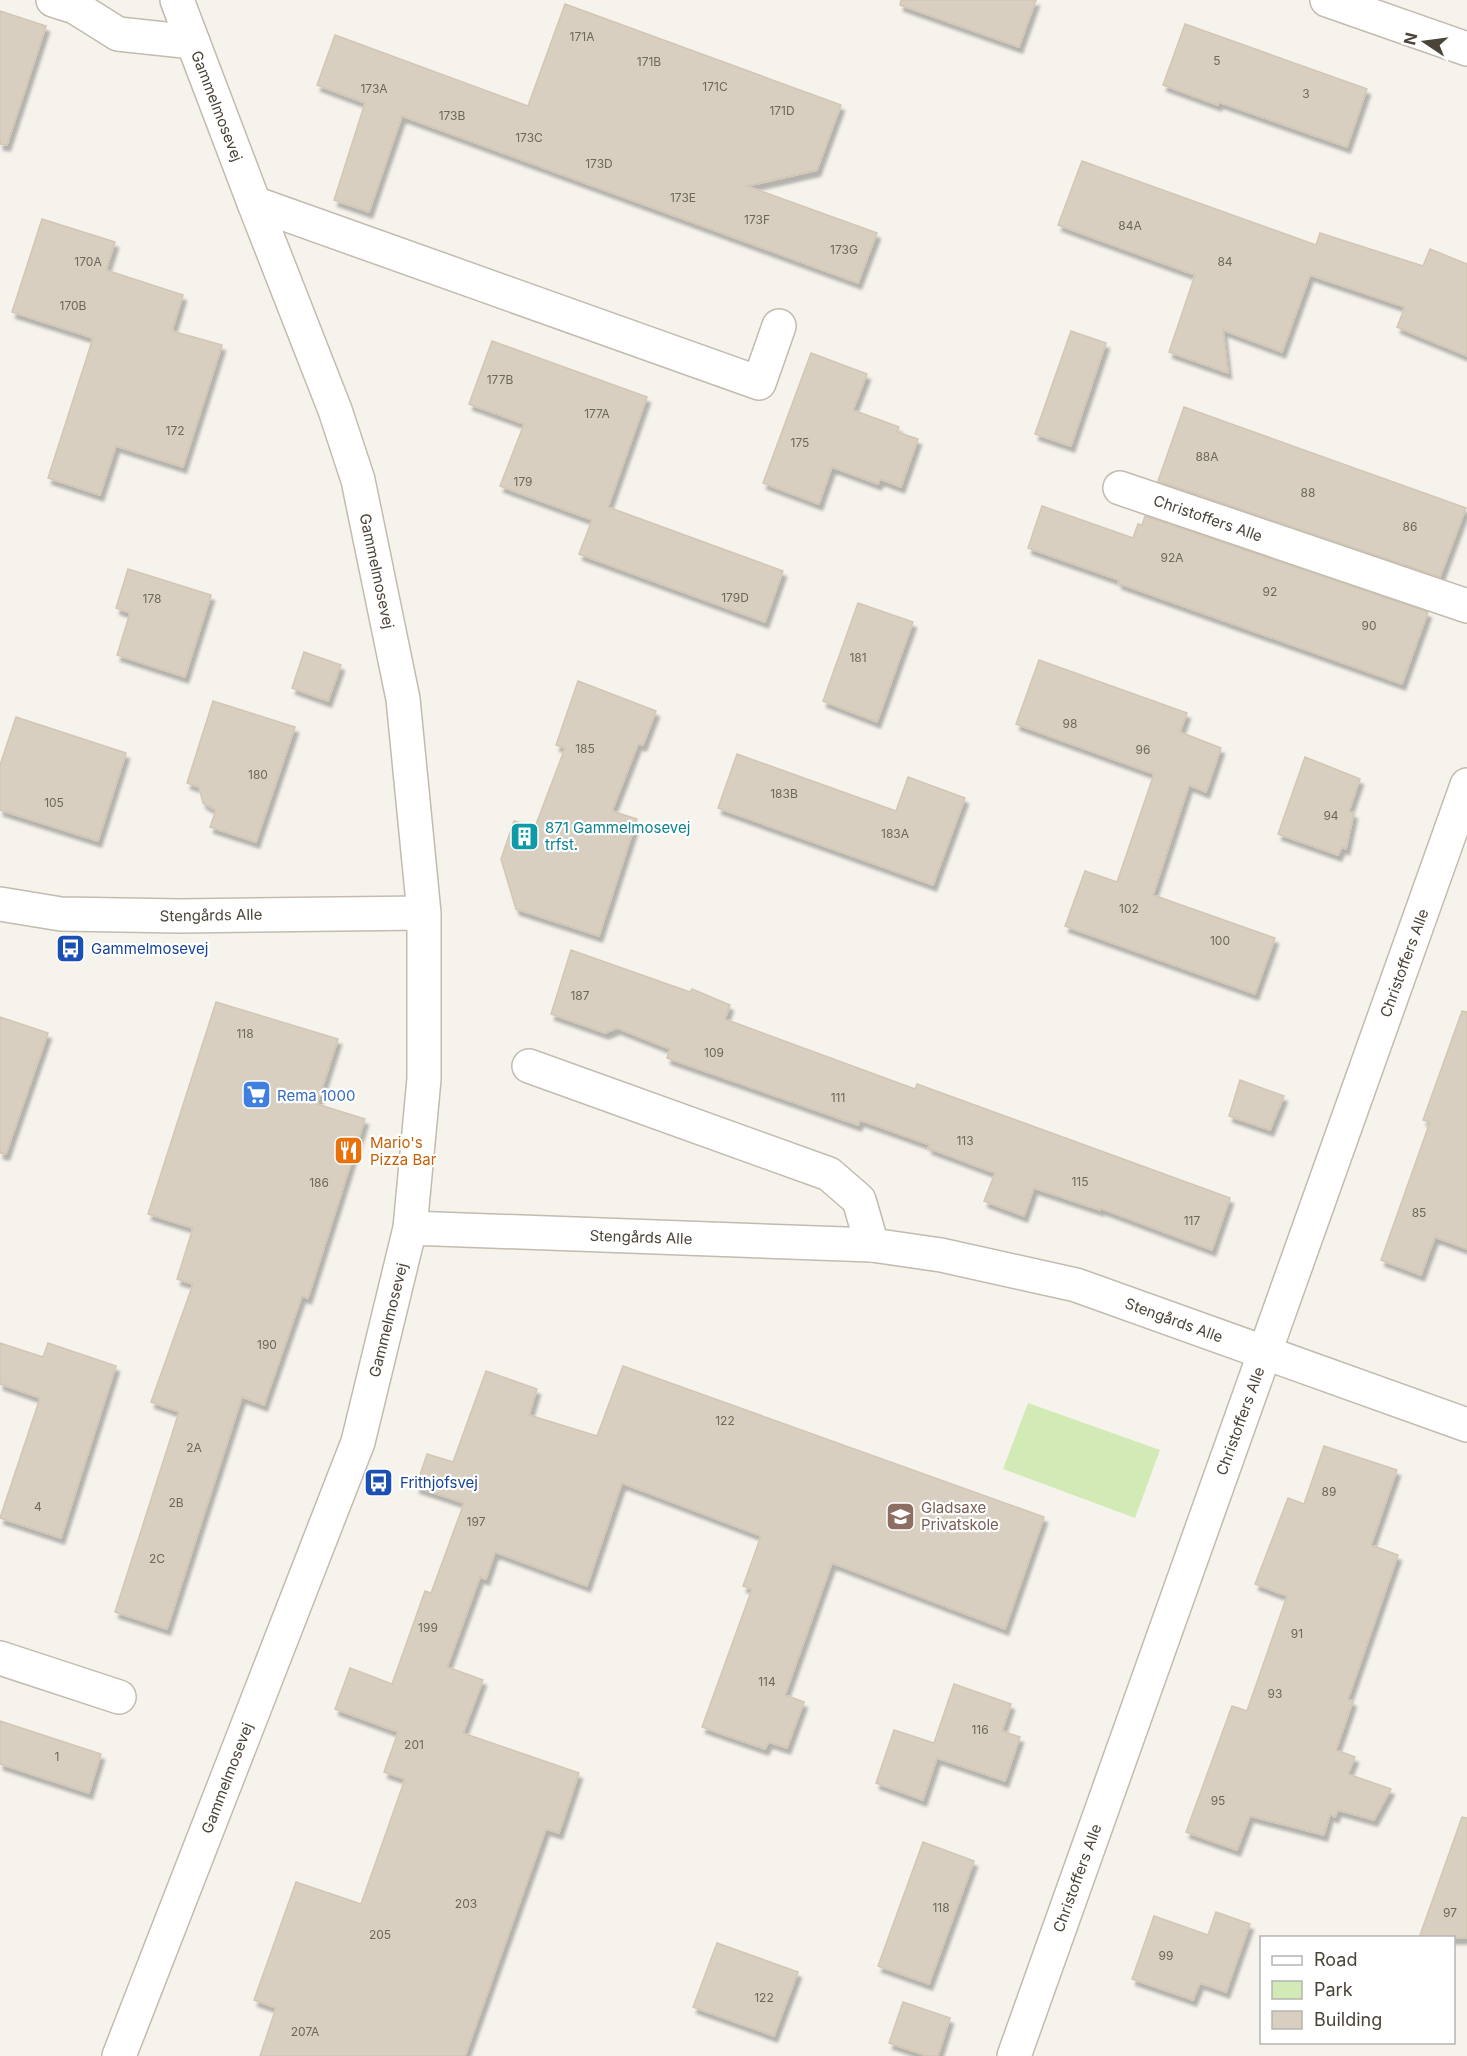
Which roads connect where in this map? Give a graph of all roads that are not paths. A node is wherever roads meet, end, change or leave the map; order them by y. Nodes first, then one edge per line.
1 (53, 0) edge
2 (177, 0) edge
3 (1327, 0) edge
4 (193, 42) junction
5 (1467, 49) edge
6 (254, 203) junction
7 (780, 326) dead end
8 (1120, 488) dead end
9 (1467, 606) edge
10 (1467, 785) edge
11 (0, 904) edge
12 (424, 913) junction
13 (529, 1066) dead end
14 (410, 1228) junction
15 (872, 1245) junction
16 (1265, 1352) junction
17 (1467, 1425) edge
18 (0, 1658) edge
19 (119, 1697) dead end
20 (119, 2056) edge
21 (1014, 2056) edge

1 - 4 street, Gammelmosevej
2 - 4 street, Gammelmosevej
3 - 5 street
4 - 6 street, Gammelmosevej
6 - 7 street
6 - 12 street, Gammelmosevej
8 - 9 street, Christoffers Alle
10 - 16 street, Christoffers Alle
11 - 12 street, Stengårds Alle
12 - 14 street, Gammelmosevej
13 - 15 street
14 - 15 street, Stengårds Alle
14 - 20 street, Gammelmosevej
15 - 16 street, Stengårds Alle
16 - 17 street, Stengårds Alle
16 - 21 street, Christoffers Alle
18 - 19 street

